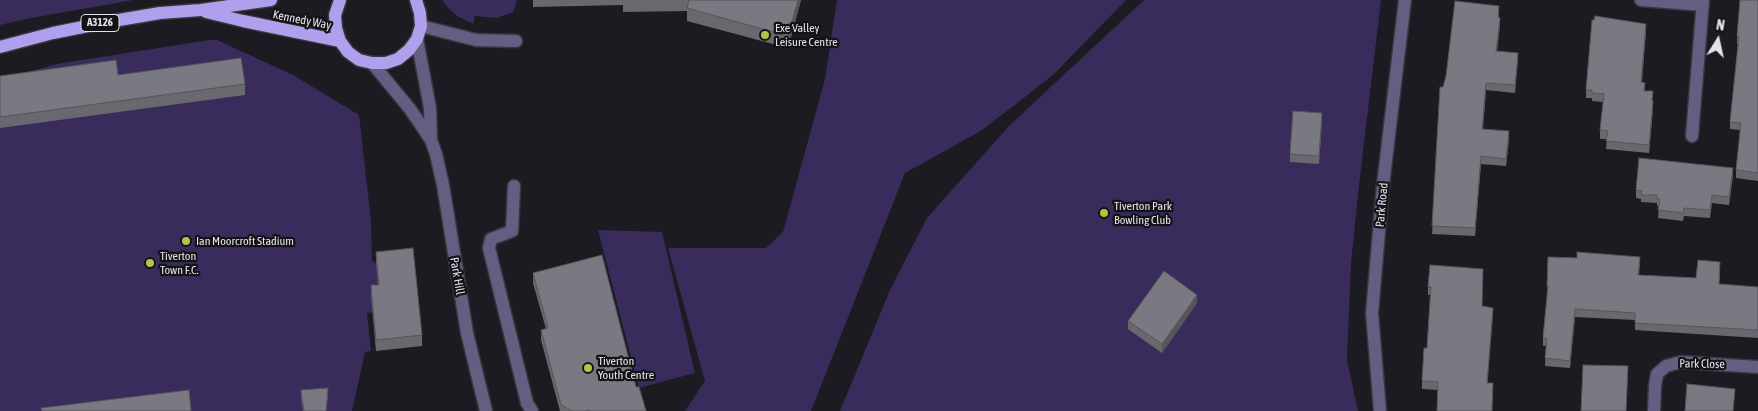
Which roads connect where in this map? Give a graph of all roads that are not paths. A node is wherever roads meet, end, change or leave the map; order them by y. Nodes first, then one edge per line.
1 (271, 0) edge
2 (340, 0) edge
3 (416, 0) edge
4 (1405, 0) edge
5 (1641, 0) edge
6 (1703, 2) edge
7 (201, 10) junction
8 (421, 26) junction
9 (417, 39) junction
10 (340, 41) junction
11 (516, 41) dead end
12 (0, 47) edge
13 (372, 63) junction
14 (1692, 136) dead end
15 (432, 140) junction
16 (514, 186) dead end
17 (1758, 367) edge
18 (486, 411) edge
19 (532, 411) edge
20 (1380, 411) edge
21 (1654, 411) edge

1 - 7 main road, Kennedy Way / A3126
2 - 10 main road
3 - 8 main road
4 - 20 street, Park Road
5 - 6 street
6 - 14 street
7 - 10 main road, Kennedy Way / A3126
7 - 12 main road, Kennedy Way / A3126
8 - 9 main road
8 - 11 street
9 - 13 main road
9 - 15 street, Park Hill
10 - 13 main road
13 - 15 street, Park Hill
15 - 18 street, Park Hill
16 - 19 street
17 - 21 street, Park Close

